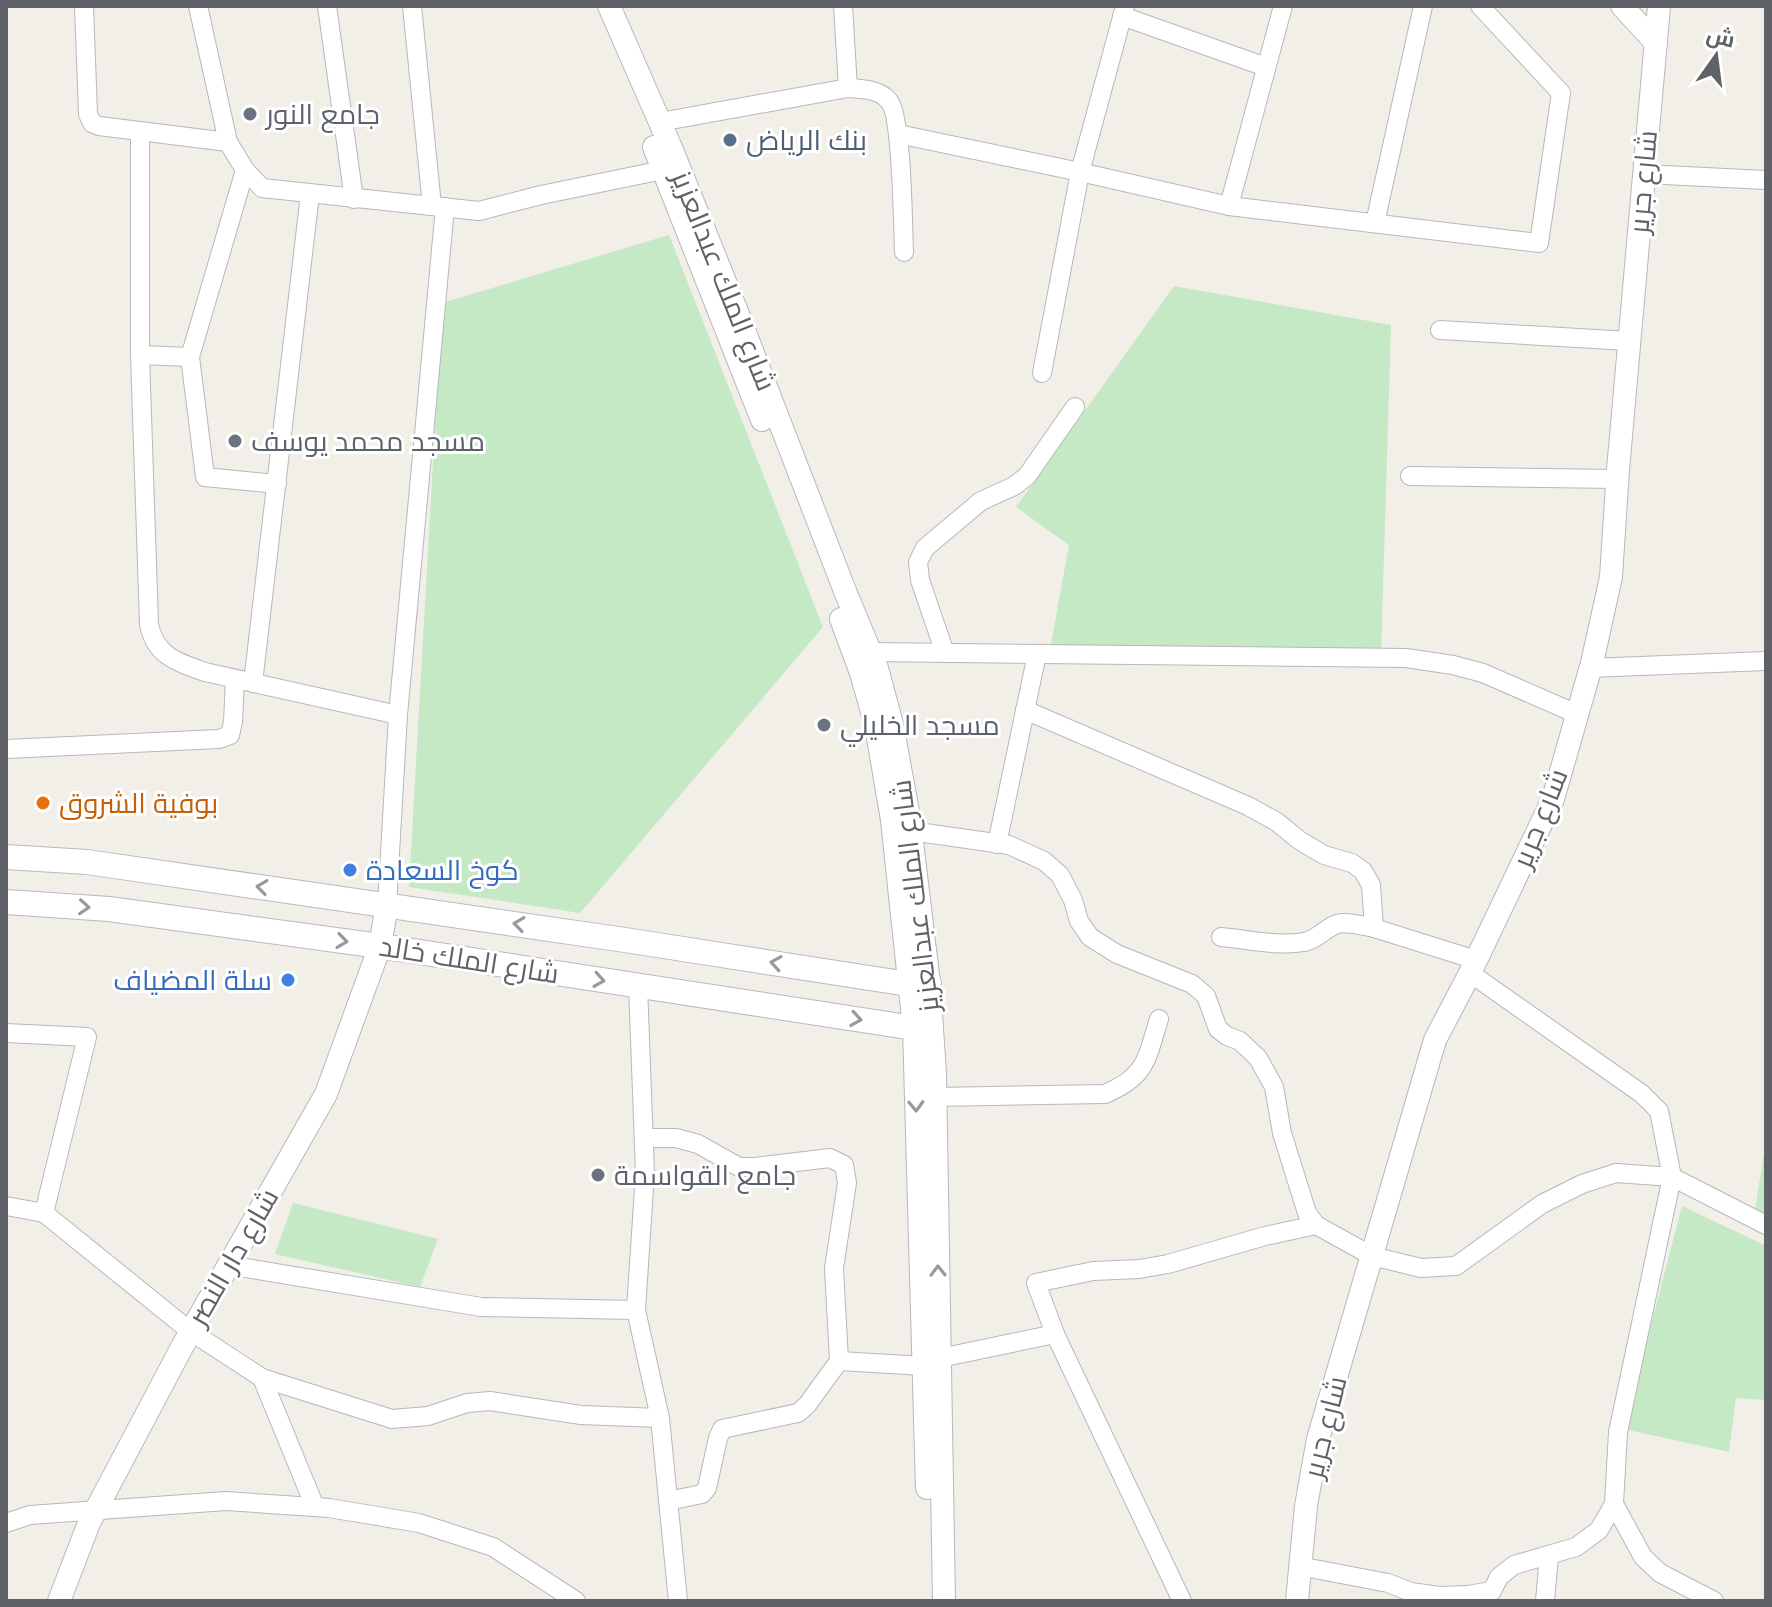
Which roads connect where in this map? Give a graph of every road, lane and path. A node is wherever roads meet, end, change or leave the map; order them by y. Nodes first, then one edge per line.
1 (84, 6) edge
2 (198, 6) edge
3 (327, 6) edge
4 (412, 6) edge
5 (593, 6) edge
6 (609, 6) edge
7 (843, 6) edge
8 (1283, 6) edge
9 (1423, 6) edge
10 (1480, 6) edge
11 (1622, 6) edge
12 (1659, 6) edge
13 (1123, 11) edge
14 (1656, 43) junction
15 (1266, 67) junction
16 (848, 88) junction
17 (660, 122) junction
18 (140, 132) junction
19 (898, 134) junction
20 (228, 142) junction
21 (245, 170) junction
22 (663, 170) junction
23 (1080, 172) junction
24 (1644, 174) junction
25 (1766, 180) edge
26 (310, 194) junction
27 (354, 199) junction
28 (1229, 206) junction
29 (438, 207) junction
30 (1375, 223) junction
31 (904, 252) dead end
32 (1440, 330) dead end
33 (1629, 341) junction
34 (140, 355) junction
35 (190, 357) junction
36 (1042, 373) dead end
37 (1075, 407) dead end
38 (1410, 476) dead end
39 (1617, 479) junction
40 (277, 484) junction
41 (870, 652) junction
42 (945, 653) junction
43 (1037, 654) junction
44 (1766, 661) edge
45 (1590, 668) junction
46 (244, 682) junction
47 (1025, 710) junction
48 (1577, 714) junction
49 (398, 715) junction
50 (6, 749) edge
51 (911, 831) junction
52 (997, 844) junction
53 (6, 857) edge
54 (6, 902) edge
55 (387, 905) junction
56 (1374, 928) junction
57 (1221, 937) dead end
58 (380, 946) junction
59 (1473, 966) junction
60 (918, 983) junction
61 (638, 986) junction
62 (1159, 1019) dead end
63 (922, 1028) junction
64 (6, 1033) edge
65 (935, 1097) junction
66 (644, 1138) junction
67 (1672, 1177) junction
68 (6, 1206) edge
69 (44, 1213) junction
70 (1316, 1225) junction
71 (1766, 1225) edge
72 (1372, 1256) junction
73 (228, 1265) junction
74 (636, 1310) junction
75 (190, 1331) junction
76 (1055, 1334) junction
77 (839, 1361) junction
78 (932, 1362) junction
79 (262, 1378) junction
80 (660, 1418) junction
81 (668, 1501) junction
82 (1614, 1504) junction
83 (315, 1507) junction
84 (97, 1510) junction
85 (6, 1523) edge
86 (1549, 1556) junction
87 (1299, 1566) junction
88 (1410, 1597) edge
89 (59, 1601) edge
90 (576, 1601) edge
91 (678, 1601) edge
92 (930, 1601) edge
93 (944, 1601) edge
94 (1182, 1601) edge
95 (1297, 1601) edge
96 (1545, 1601) edge
97 (1714, 1601) edge

1 - 18 street
2 - 20 street
3 - 27 street
4 - 29 street
5 - 22 street, شارع الملك عبدالعزيز
6 - 17 street, شارع الملك عبدالعزيز
7 - 16 street
8 - 15 street
9 - 30 street
10 - 30 street
11 - 14 street
12 - 14 street, شارع جرير
13 - 15 street
13 - 23 street
14 - 24 street, شارع جرير
15 - 28 street
16 - 17 street
16 - 19 street
17 - 41 street, شارع الملك عبدالعزيز
18 - 20 street
18 - 34 street
19 - 23 street
19 - 31 street
20 - 21 street
21 - 26 street
21 - 35 street
22 - 29 street
22 - 60 street, شارع الملك عبدالعزيز
23 - 28 street
23 - 36 street
24 - 25 street
24 - 33 street, شارع جرير
26 - 27 street
26 - 40 street
27 - 29 street
28 - 30 street
29 - 49 street
32 - 33 street
33 - 39 street, شارع جرير
34 - 35 street
34 - 46 street
35 - 40 street
37 - 42 street
38 - 39 street
39 - 45 street, شارع جرير
40 - 46 street
41 - 42 street
41 - 51 street, شارع الملك عبدالعزيز
42 - 43 street
43 - 47 street
43 - 48 street
44 - 45 street
45 - 48 street, شارع جرير
46 - 49 street
46 - 50 street
47 - 52 street
47 - 56 street
48 - 59 street, شارع جرير
49 - 55 street
51 - 52 street
51 - 60 street, شارع الملك عبدالعزيز
52 - 70 street
55 -> 53 main road, شارع الملك خالد
54 -> 58 main road, شارع الملك خالد
55 - 58 street, شارع دار النصر
60 -> 55 main road, شارع الملك خالد
56 - 57 street
56 - 59 street
58 -> 61 main road, شارع الملك خالد
58 - 73 street, شارع دار النصر
59 - 67 street
59 - 72 street, شارع جرير
60 - 63 street, شارع الملك عبدالعزيز
61 -> 63 main road, شارع الملك خالد
61 - 66 street
62 - 65 street
63 - 65 street, شارع الملك عبدالعزيز
63 -> 78 street, شارع الملك عبدالعزيز
64 - 69 street
78 -> 65 street, شارع الملك عبدالعزيز
66 - 74 street
66 - 77 street
67 - 71 street
67 - 72 street
67 - 82 street
68 - 69 street
69 - 75 street
70 - 72 street
70 - 76 street
72 - 87 street, شارع جرير
73 - 74 street
73 - 75 street, شارع دار النصر
74 - 80 street
75 - 79 street
75 - 84 street, شارع دار النصر
76 - 78 street
76 - 94 street
77 - 78 street
77 - 81 street
78 - 92 street, شارع الملك عبدالعزيز
78 - 93 street, شارع الملك عبدالعزيز
79 - 80 street
79 - 83 street
80 - 81 street
81 - 91 street
82 - 86 street
82 - 97 street
83 - 84 street
83 - 90 street
84 - 85 street
84 - 89 street, شارع دار النصر
86 - 88 street
86 - 96 street
87 - 88 street
87 - 95 street, شارع جرير

